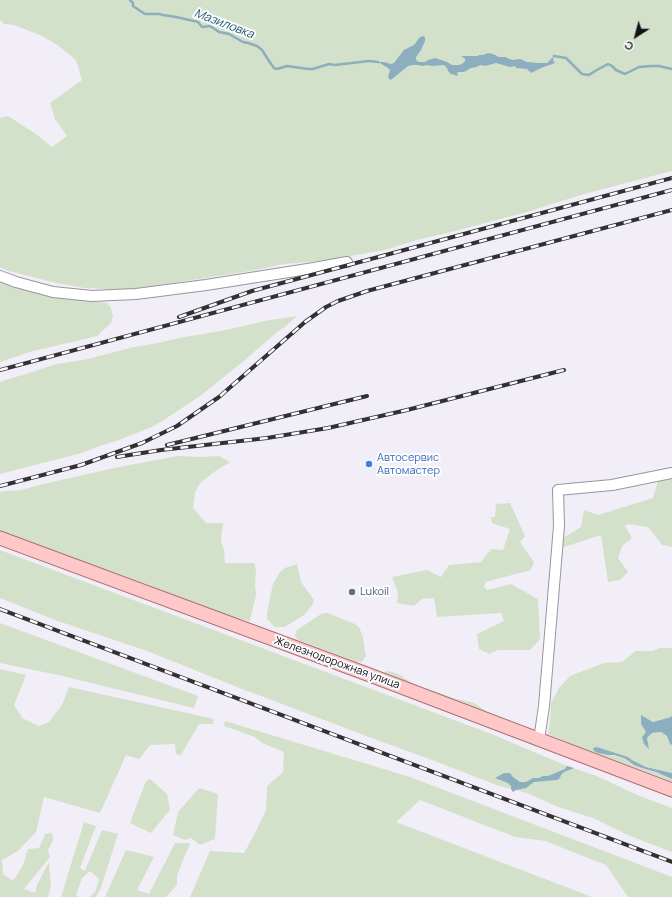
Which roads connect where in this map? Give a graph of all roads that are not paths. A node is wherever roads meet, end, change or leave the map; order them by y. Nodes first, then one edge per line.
1 (347, 262) dead end
2 (0, 276) edge
3 (672, 473) edge
4 (0, 538) edge
5 (540, 740) junction
6 (672, 790) edge

1 - 2 street
3 - 5 street
4 - 5 main road, Железнодорожная улица
5 - 6 main road, Железнодорожная улица

